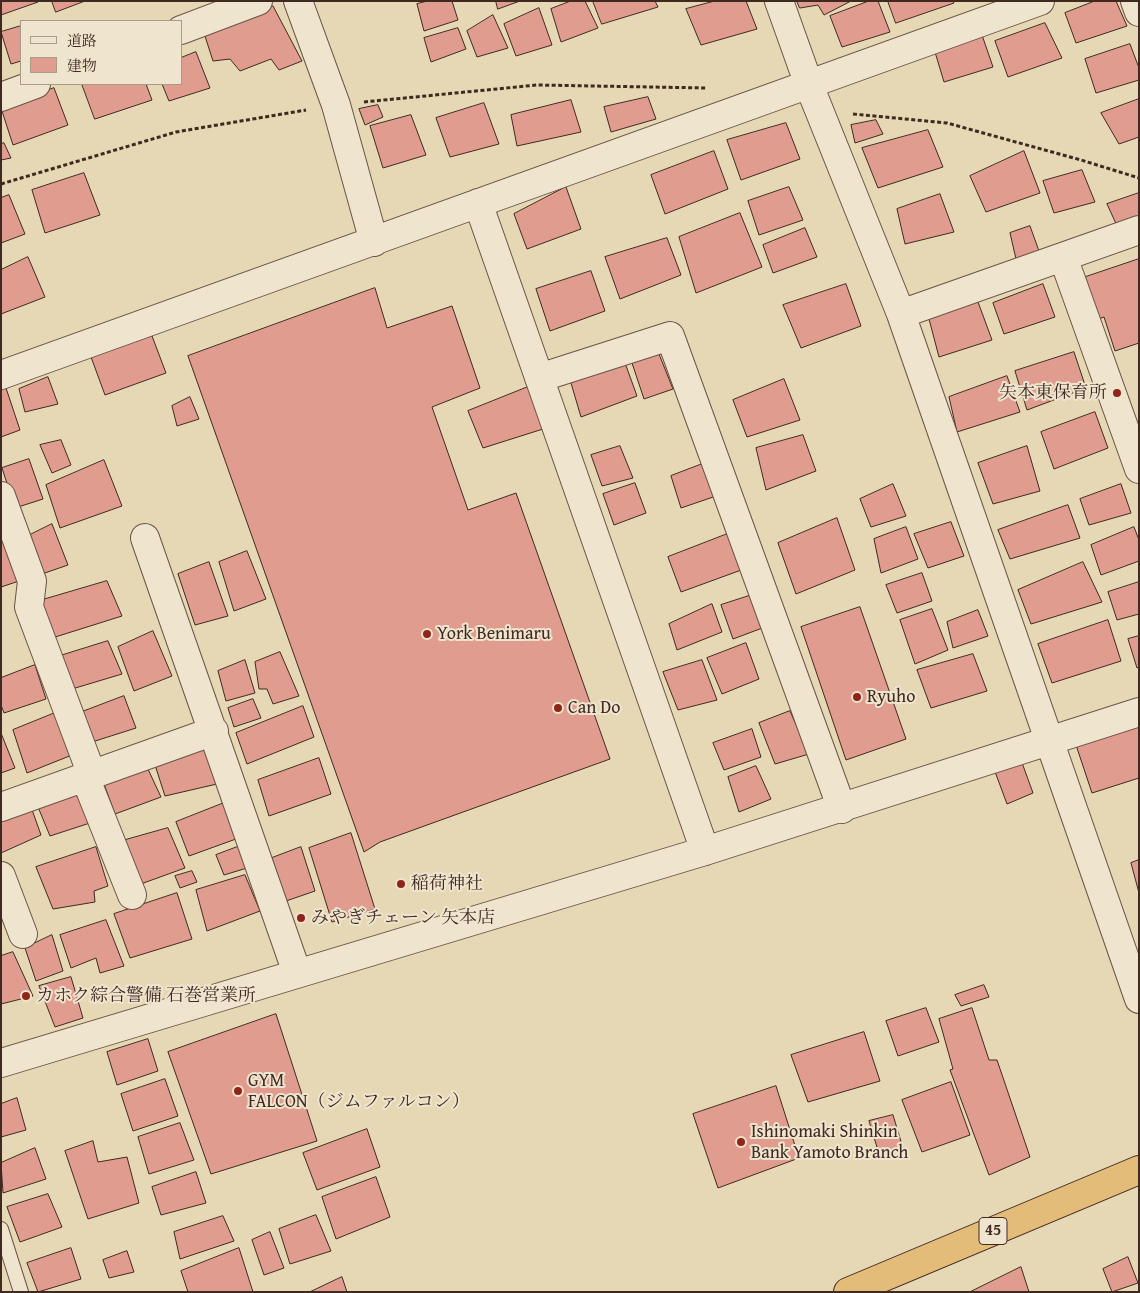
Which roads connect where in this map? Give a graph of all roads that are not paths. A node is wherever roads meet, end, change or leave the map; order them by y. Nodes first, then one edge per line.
1 (258, 1) edge
2 (298, 1) edge
3 (779, 1) edge
4 (1040, 1) edge
5 (1135, 1) edge
6 (1139, 12) edge
7 (182, 30) edge
8 (33, 85) edge
9 (809, 85) junction
10 (1, 97) edge
11 (478, 202) junction
12 (1139, 230) edge
13 (374, 242) junction
14 (1063, 256) junction
15 (901, 314) junction
16 (1, 375) edge
17 (539, 378) junction
18 (1139, 469) edge
19 (1, 496) edge
20 (145, 538) dead end
21 (1139, 712) edge
22 (214, 731) junction
23 (1050, 740) junction
24 (89, 776) junction
25 (1, 807) edge
26 (842, 808) junction
27 (705, 851) junction
28 (1, 876) edge
29 (132, 895) dead end
30 (23, 934) dead end
31 (297, 973) junction
32 (1139, 999) edge
33 (1, 1063) edge
34 (1139, 1170) edge
35 (1, 1229) edge
36 (21, 1292) edge
37 (848, 1292) edge

1 - 7 street
2 - 13 street
3 - 9 street
4 - 9 street
5 - 6 street
8 - 10 street
9 - 11 street
9 - 15 street
11 - 13 street
11 - 17 street
12 - 14 street
13 - 16 street
14 - 15 street
14 - 18 street
15 - 23 street
17 - 26 street
17 - 27 street
19 - 24 street
20 - 22 street
21 - 23 street
22 - 24 street
22 - 31 street
23 - 26 street
23 - 32 street
24 - 25 street
24 - 29 street
26 - 27 street
27 - 31 street
28 - 30 street
31 - 33 street
34 - 37 highway, 45
35 - 36 lane

